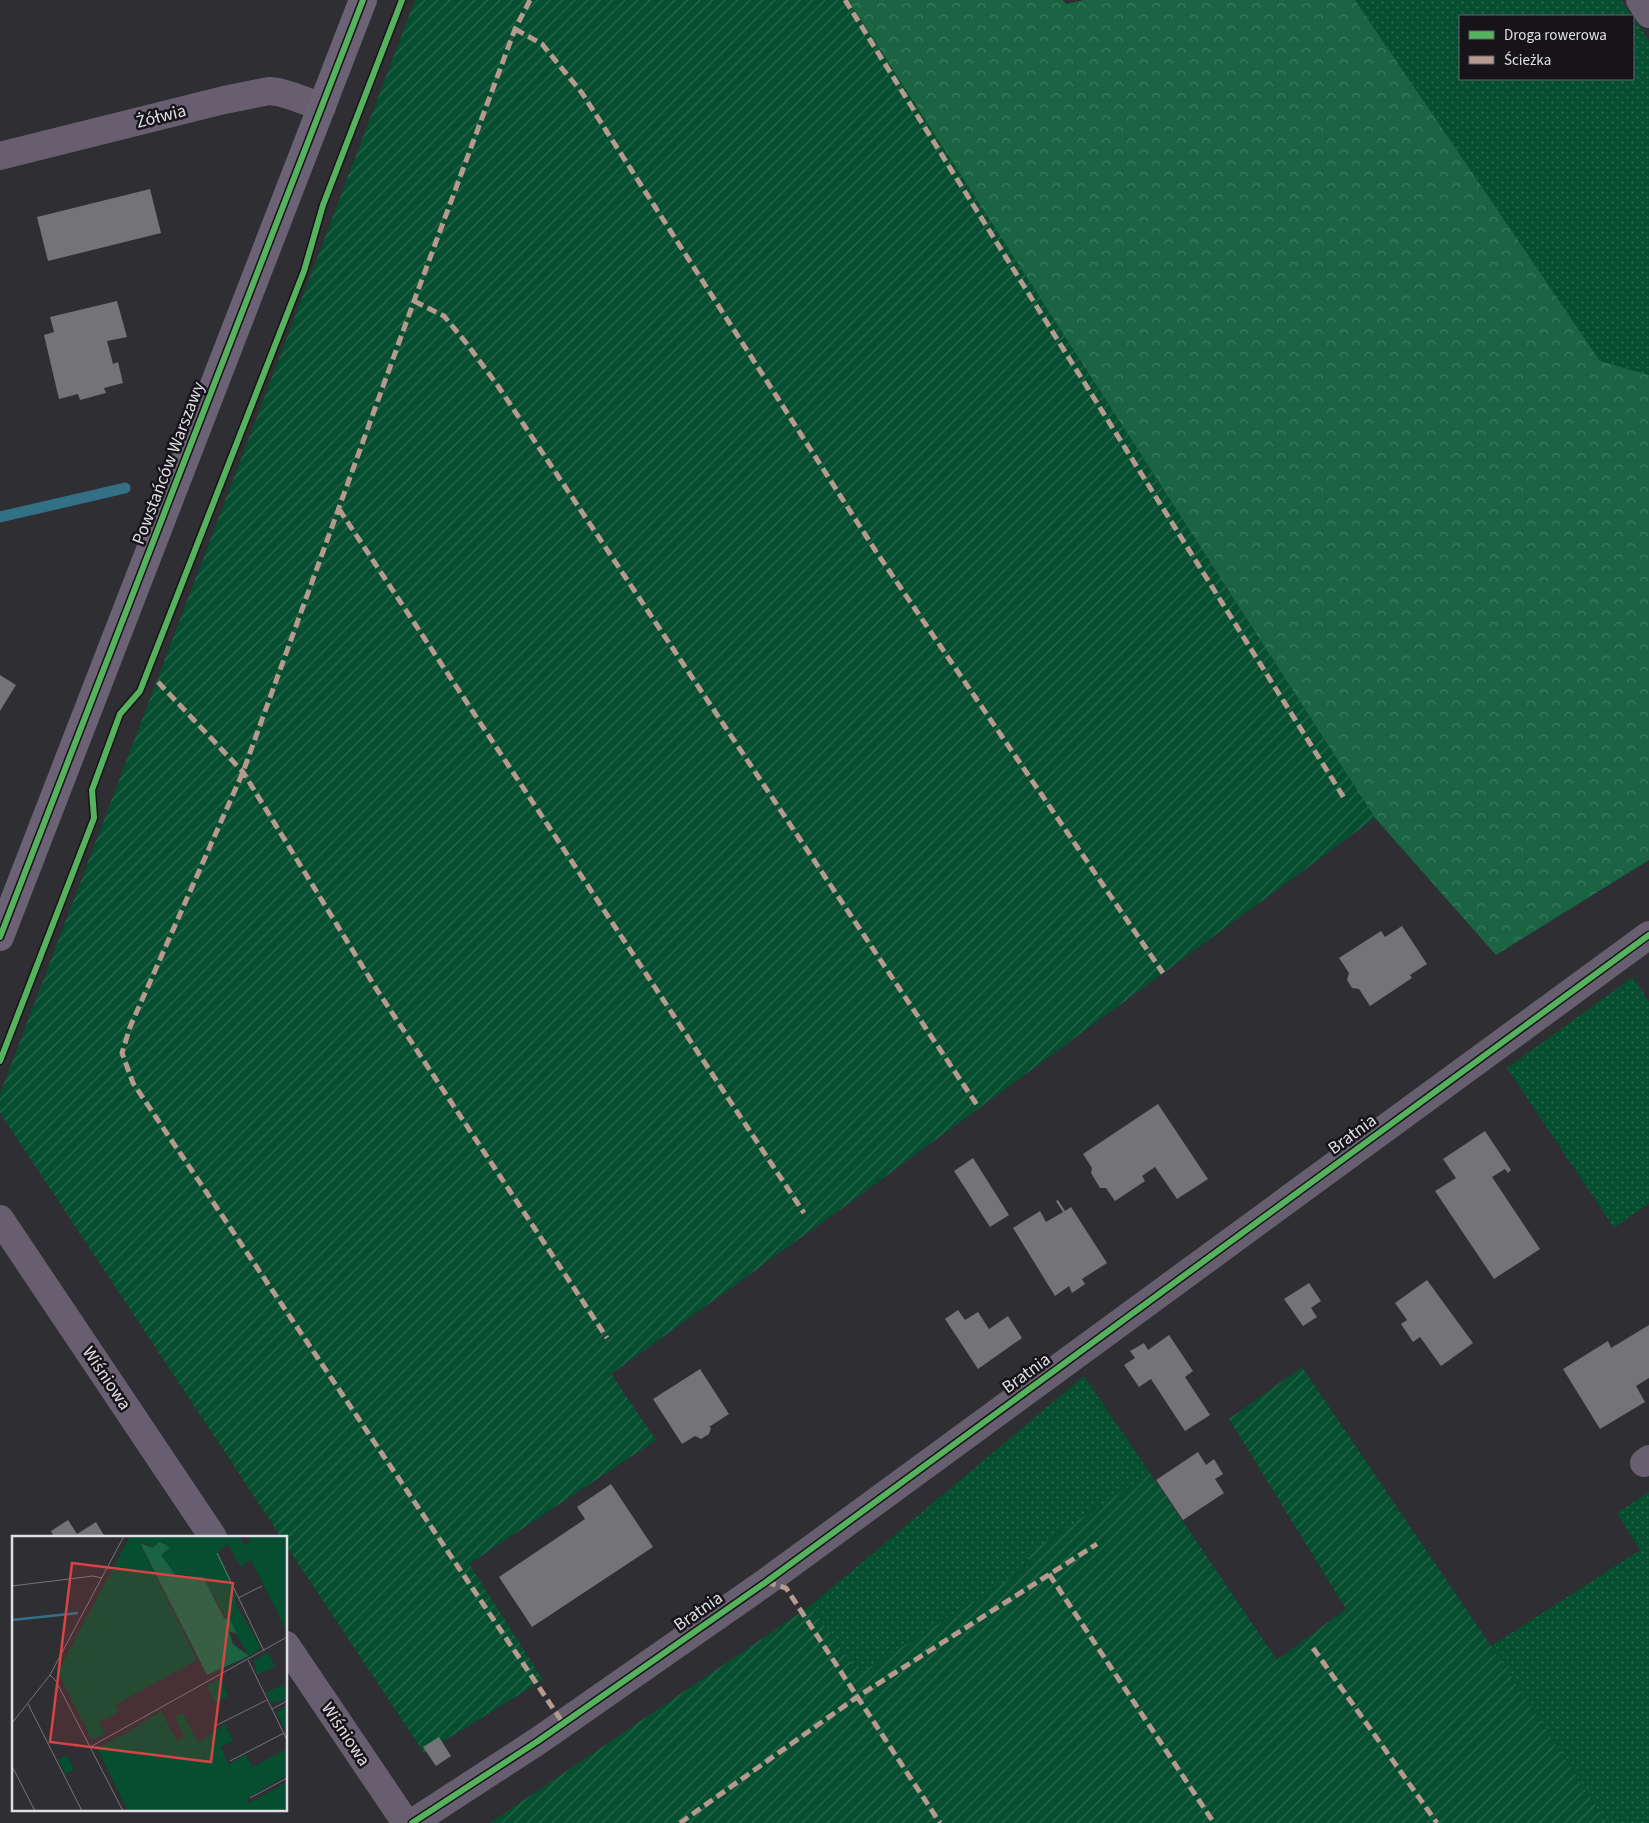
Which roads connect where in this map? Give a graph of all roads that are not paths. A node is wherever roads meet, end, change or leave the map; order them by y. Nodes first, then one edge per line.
1 (363, 0) edge
2 (1640, 0) edge
3 (1649, 14) edge
4 (322, 108) junction
5 (0, 156) edge
6 (1649, 935) edge
7 (0, 937) edge
8 (0, 1219) edge
9 (212, 1536) edge
10 (288, 1648) edge
11 (406, 1823) edge
12 (412, 1823) edge

1 - 4 street, Powstańców Warszawy
2 - 3 street
4 - 5 street, Żółwia
4 - 7 street, Powstańców Warszawy
6 - 12 street, Bratnia
8 - 9 street, Wiśniowa
10 - 11 street, Wiśniowa

